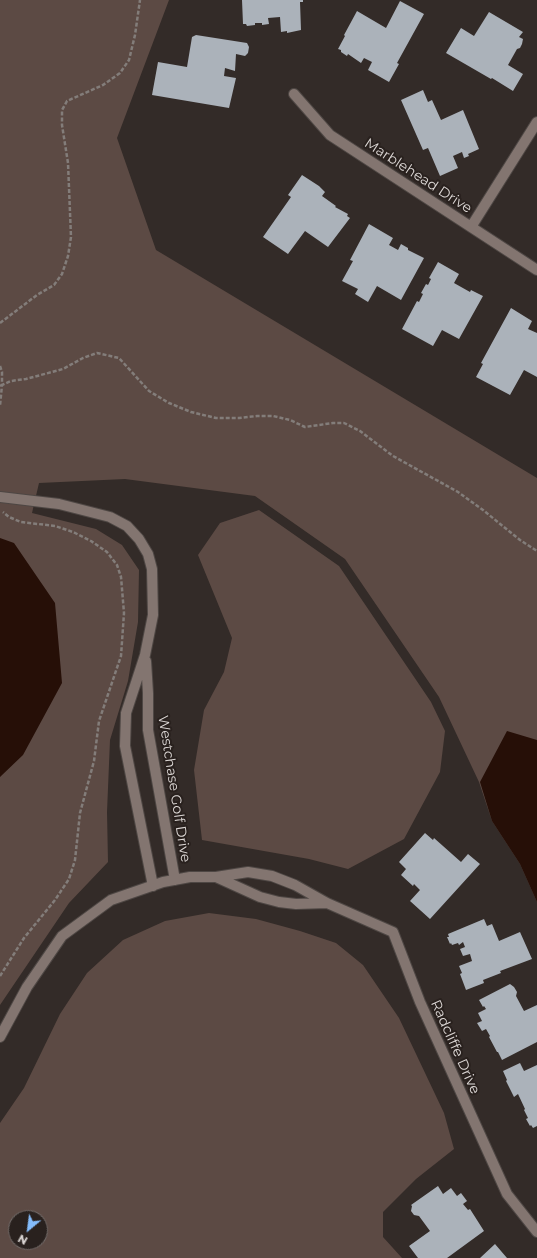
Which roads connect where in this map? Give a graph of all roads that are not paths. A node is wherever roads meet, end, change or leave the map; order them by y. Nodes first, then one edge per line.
1 (294, 94) dead end
2 (537, 122) edge
3 (470, 227) junction
4 (537, 270) edge
5 (0, 497) edge
6 (146, 655) junction
7 (216, 877) junction
8 (175, 880) junction
9 (153, 886) junction
10 (327, 903) junction
11 (0, 1037) edge
12 (537, 1232) edge

1 - 3 street, Marblehead Drive
2 - 3 street
3 - 4 street, Marblehead Drive
5 - 6 street, Westchase Golf Drive
6 - 8 street, Westchase Golf Drive
6 - 9 street, Westchase Golf Drive
7 - 8 street, Radcliffe Drive
7 - 10 street, Radcliffe Drive
7 - 10 street, Radcliffe Drive
8 - 9 street, Radcliffe Drive
9 - 11 street, Radcliffe Drive
10 - 12 street, Radcliffe Drive

